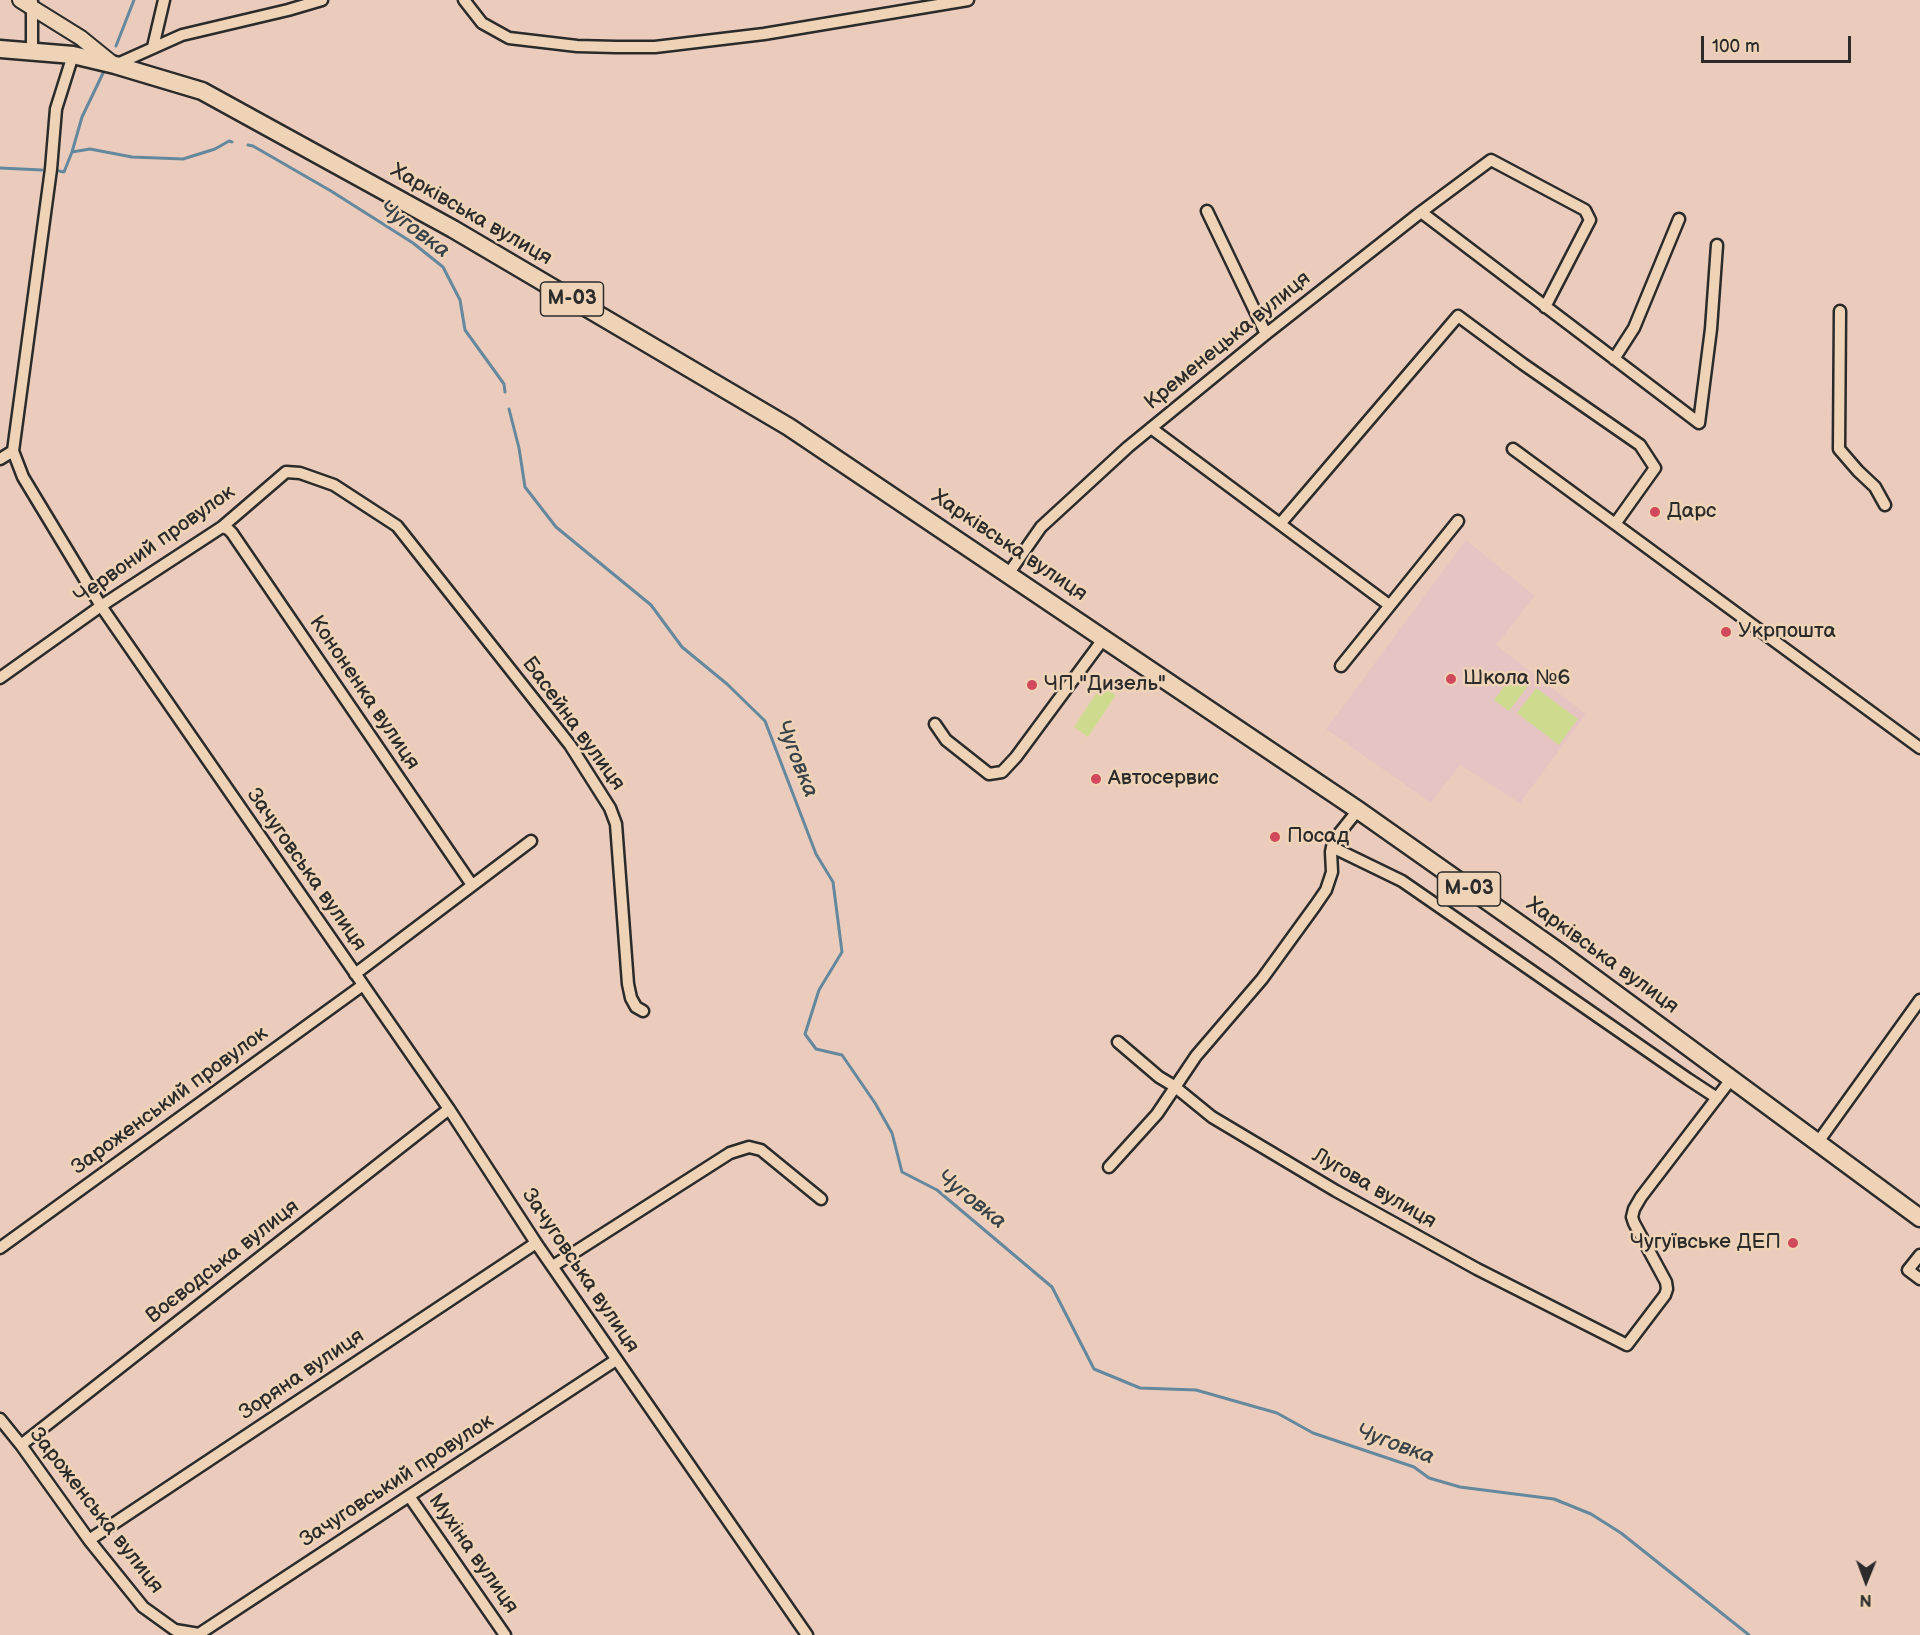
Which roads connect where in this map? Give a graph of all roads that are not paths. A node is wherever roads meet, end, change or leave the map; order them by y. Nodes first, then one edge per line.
1 (164, 0) edge
2 (322, 0) edge
3 (464, 0) edge
4 (968, 0) edge
5 (28, 2) edge
6 (153, 47) junction
7 (0, 49) edge
8 (32, 52) junction
9 (73, 55) junction
10 (115, 65) junction
11 (1207, 211) dead end
12 (1420, 212) junction
13 (1679, 219) dead end
14 (1717, 245) dead end
15 (1545, 307) junction
16 (1840, 311) dead end
17 (1266, 334) junction
18 (1614, 359) junction
19 (1150, 428) junction
20 (0, 447) edge
21 (1513, 449) dead end
22 (13, 451) junction
23 (0, 459) edge
24 (1885, 505) dead end
25 (1458, 521) dead end
26 (1280, 524) junction
27 (1615, 524) junction
28 (397, 526) joint
29 (222, 527) junction
30 (1009, 573) junction
31 (1389, 605) junction
32 (100, 606) junction
33 (1104, 638) junction
34 (1341, 666) dead end
35 (0, 678) edge
36 (935, 724) dead end
37 (1920, 748) edge
38 (1358, 810) junction
39 (531, 841) dead end
40 (1332, 847) junction
41 (472, 885) junction
42 (355, 974) junction
43 (363, 985) junction
44 (1920, 1000) edge
45 (643, 1011) dead end
46 (1118, 1042) dead end
47 (1732, 1078) junction
48 (1174, 1086) junction
49 (1717, 1098) junction
50 (449, 1109) junction
51 (1818, 1142) junction
52 (1109, 1167) dead end
53 (821, 1199) dead end
54 (1920, 1218) edge
55 (536, 1243) junction
56 (0, 1248) edge
57 (1920, 1255) edge
58 (553, 1266) junction
59 (1920, 1279) edge
60 (616, 1360) junction
61 (0, 1419) edge
62 (21, 1445) junction
63 (409, 1496) junction
64 (89, 1540) junction
65 (199, 1634) edge
66 (505, 1635) edge
67 (807, 1635) edge

1 - 6 street
2 - 6 street
3 - 4 street
5 - 8 street
5 - 10 main road, Харківська вулиця
6 - 10 street
7 - 8 highway, М-03
8 - 9 highway, М-03
9 - 10 highway, М-03
9 - 22 street, Зачуговська вулиця
10 - 30 highway, Харківська вулиця / М-03
11 - 17 street
12 - 15 street
12 - 15 street, Кременецька вулиця
12 - 17 street, Кременецька вулиця
13 - 18 street
14 - 18 street
15 - 18 street
16 - 24 street
17 - 19 street, Кременецька вулиця
19 - 26 street
19 - 30 street, Кременецька вулиця
20 - 22 street
21 - 27 street
22 - 23 street
22 - 32 street, Зачуговська вулиця
25 - 31 street
26 - 27 street
26 - 31 street
27 - 37 street
28 - 29 street, Червоний провулок
28 - 45 street, Басейна вулиця
29 - 32 street, Червоний провулок
29 - 41 street, Кононенка вулиця
30 - 33 highway, Харківська вулиця / М-03
31 - 34 street
32 - 35 street, Червоний провулок
32 - 42 street, Зачуговська вулиця
33 - 36 street
33 - 38 highway, Харківська вулиця / М-03
38 - 40 street
38 - 47 highway, Харківська вулиця / М-03
39 - 41 street
40 - 48 street
40 - 49 street
41 - 42 street
42 - 43 street, Зачуговська вулиця
43 - 50 street, Зачуговська вулиця
43 - 56 street, Зароженський провулок
44 - 51 street
46 - 48 street, Лугова вулиця
47 - 49 street
47 - 51 highway, Харківська вулиця / М-03
48 - 49 street, Лугова вулиця
48 - 52 street
50 - 55 street, Зачуговська вулиця
50 - 62 street, Воєводська вулиця
51 - 54 highway, Харківська вулиця / М-03
53 - 58 street
55 - 58 street, Зачуговська вулиця
55 - 64 street, Зоряна вулиця
57 - 59 street
58 - 60 street, Зачуговська вулиця
60 - 63 street, Зачуговський провулок
60 - 67 street, Зачуговська вулиця
61 - 62 street, Зароженська вулиця
62 - 64 street, Зароженська вулиця
63 - 65 street, Зачуговський провулок
63 - 66 street, Мухіна вулиця
64 - 65 street, Зароженська вулиця

